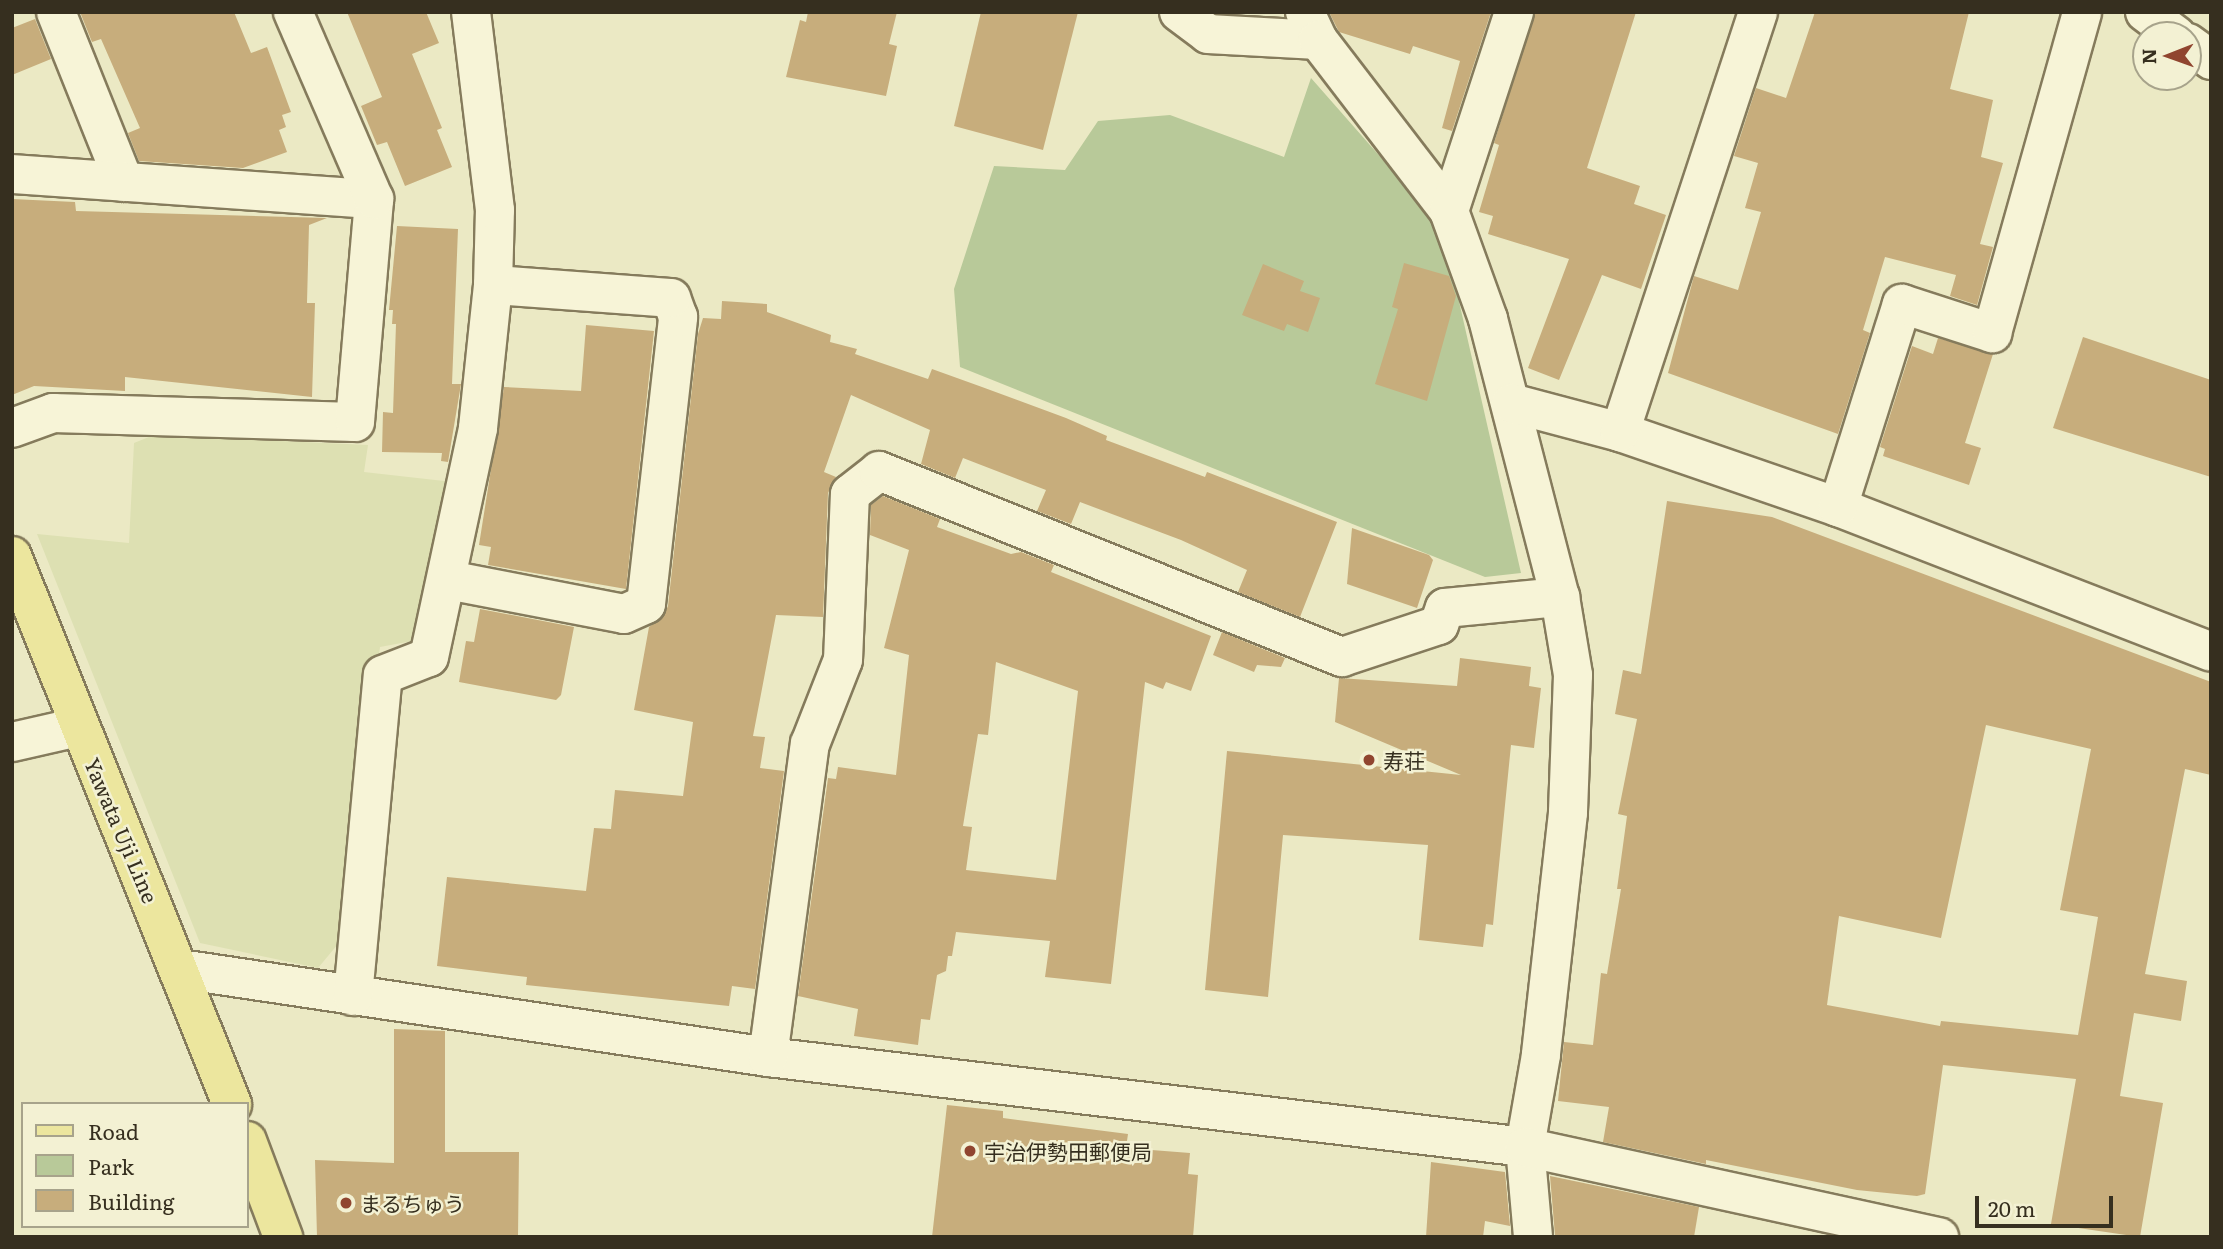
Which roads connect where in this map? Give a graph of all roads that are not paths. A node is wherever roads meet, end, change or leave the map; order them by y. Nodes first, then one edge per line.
1 (55, 12) edge
2 (293, 12) edge
3 (471, 12) edge
4 (1180, 12) edge
5 (1514, 12) edge
6 (1758, 12) edge
7 (2082, 12) edge
8 (1312, 26) edge
9 (12, 174) edge
10 (124, 181) junction
11 (374, 199) junction
12 (1449, 211) junction
13 (493, 285) junction
14 (1511, 403) junction
15 (12, 428) edge
16 (1620, 432) junction
17 (1838, 507) junction
18 (12, 556) edge
19 (448, 580) junction
20 (1559, 597) junction
21 (2211, 652) edge
22 (78, 727) junction
23 (12, 742) edge
24 (180, 969) junction
25 (353, 996) junction
26 (768, 1057) junction
27 (231, 1102) edge
28 (248, 1144) edge
29 (1525, 1147) junction
30 (283, 1237) edge
31 (1533, 1237) edge
32 (1939, 1237) edge

1 - 10 street
2 - 11 street
3 - 13 street
4 - 8 street
5 - 12 street
6 - 16 street
7 - 17 street
8 - 12 street
9 - 10 street
10 - 11 street
11 - 15 street
12 - 14 street
13 - 19 street
13 - 19 street
14 - 16 street
14 - 20 street
16 - 17 street
17 - 21 street
18 - 22 main road, Yawata Uji Line
19 - 25 street
20 - 26 street
20 - 29 street
22 - 23 street
22 - 24 main road, Yawata Uji Line
24 - 25 street
24 - 27 main road, Yawata Uji Line
25 - 26 street
26 - 29 street
28 - 30 main road
29 - 31 street
29 - 32 street

